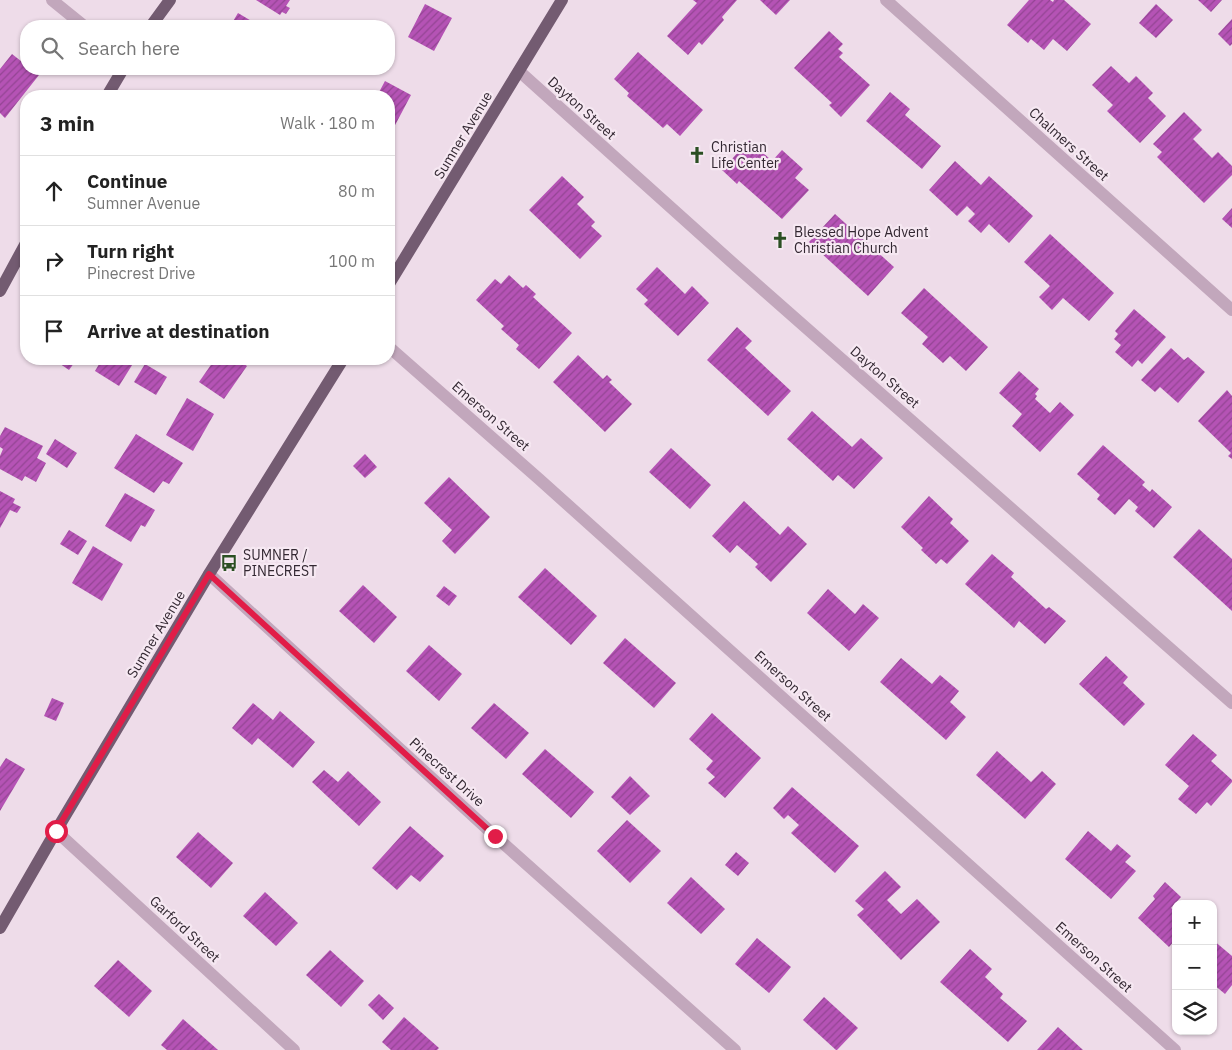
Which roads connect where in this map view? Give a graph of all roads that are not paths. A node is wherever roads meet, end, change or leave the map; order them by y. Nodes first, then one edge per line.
1 (52, 0) edge
2 (170, 0) edge
3 (562, 0) edge
4 (886, 0) edge
5 (77, 20) edge
6 (156, 20) edge
7 (519, 72) junction
8 (120, 75) edge
9 (111, 90) edge
10 (20, 254) edge
11 (395, 274) edge
12 (0, 291) edge
13 (1232, 310) edge
14 (395, 352) edge
15 (339, 365) edge
16 (209, 574) junction
17 (1232, 703) edge
18 (56, 831) junction
19 (0, 928) edge
20 (294, 1050) edge
21 (735, 1050) edge
22 (1175, 1050) edge

1 - 5 street
2 - 6 main road
3 - 7 main road, Sumner Avenue
4 - 13 street, Chalmers Street
7 - 11 main road, Sumner Avenue
7 - 17 street, Dayton Street
8 - 9 main road
10 - 12 main road
14 - 22 street, Emerson Street
15 - 16 main road, Sumner Avenue
16 - 18 main road, Sumner Avenue
16 - 21 street, Pinecrest Drive
18 - 19 main road, Sumner Avenue
18 - 20 street, Garford Street

